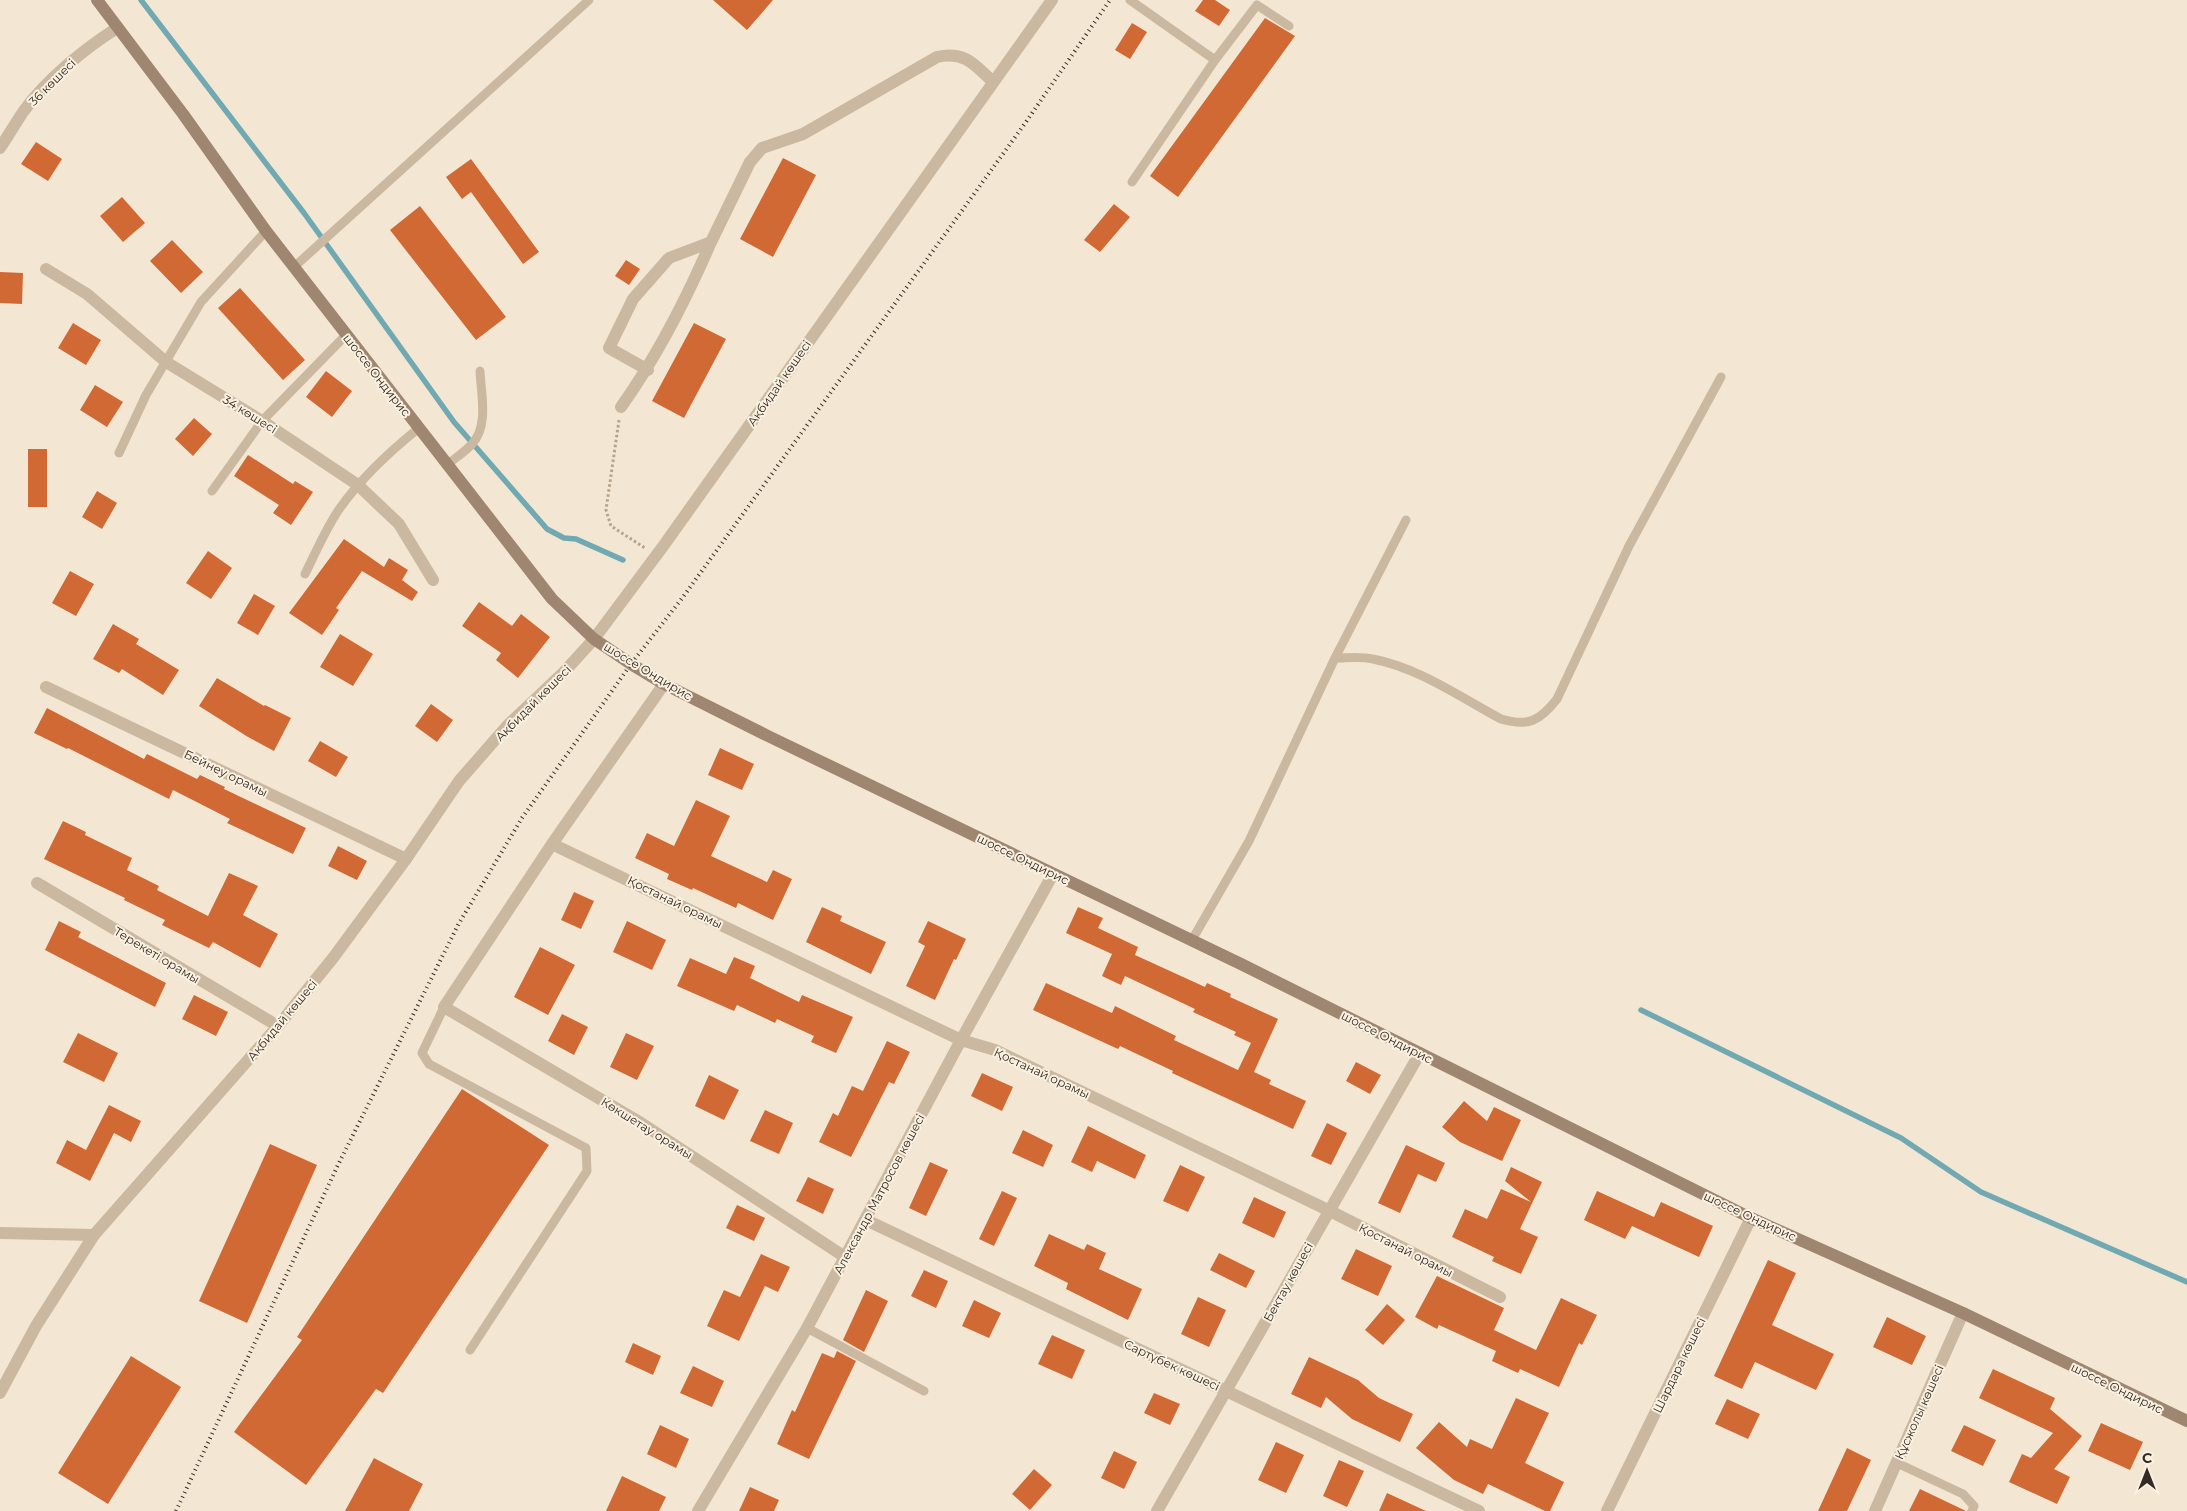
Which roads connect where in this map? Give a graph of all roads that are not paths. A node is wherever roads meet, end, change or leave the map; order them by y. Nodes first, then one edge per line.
1 (97, 0) edge
2 (589, 0) edge
3 (1052, 0) edge
4 (1130, 0) edge
5 (1290, 26) dead end
6 (118, 28) junction
7 (1216, 60) junction
8 (993, 82) junction
9 (0, 148) edge
10 (1132, 182) dead end
11 (266, 231) junction
12 (711, 242) junction
13 (294, 267) junction
14 (46, 270) dead end
15 (346, 335) junction
16 (166, 362) junction
17 (648, 370) junction
18 (480, 371) dead end
19 (1721, 377) dead end
20 (621, 407) road end
21 (262, 421) junction
22 (419, 428) junction
23 (119, 453) dead end
24 (447, 465) junction
25 (358, 485) junction
26 (212, 491) dead end
27 (1406, 520) dead end
28 (305, 574) dead end
29 (433, 580) dead end
30 (594, 639) junction
31 (1334, 658) junction
32 (664, 684) junction
33 (46, 686) dead end
34 (552, 844) junction
35 (406, 859) junction
36 (1053, 874) junction
37 (36, 883) dead end
38 (1192, 940) junction
39 (444, 1008) junction
40 (278, 1026) junction
41 (961, 1040) junction
42 (1420, 1053) junction
43 (1328, 1210) junction
44 (1750, 1218) junction
45 (866, 1220) junction
46 (0, 1233) edge
47 (94, 1235) junction
48 (845, 1257) junction
49 (1500, 1297) dead end
50 (1963, 1313) junction
51 (807, 1328) junction
52 (470, 1350) dead end
53 (1226, 1390) junction
54 (924, 1391) dead end
55 (0, 1393) edge
56 (2187, 1422) edge
57 (1897, 1463) junction
58 (698, 1511) edge
59 (1157, 1511) edge
60 (1479, 1511) edge
61 (1607, 1511) edge
62 (1876, 1511) edge
63 (1972, 1511) edge

1 - 6 main road, шоссе Ондирис
2 - 13 lane
3 - 8 street, Ақбидай көшесі
4 - 7 lane
5 - 7 lane
6 - 9 street, 36 көшесі
6 - 11 main road, шоссе Ондирис
7 - 10 lane
8 - 12 street
8 - 30 street, Ақбидай көшесі
11 - 13 main road, шоссе Ондирис
11 - 16 lane
12 - 17 street
12 - 17 street
13 - 15 main road, шоссе Ондирис
14 - 16 street, 34 көшесі
15 - 21 lane
15 - 22 main road, шоссе Ондирис
16 - 21 street, 34 көшесі
16 - 23 lane
17 - 20 street
18 - 24 lane
19 - 31 lane
21 - 25 street, 34 көшесі
21 - 26 lane
22 - 24 main road, шоссе Ондирис
22 - 25 lane
24 - 30 main road, шоссе Ондирис
25 - 28 lane
25 - 29 street, 34 көшесі
27 - 31 lane
30 - 32 main road, шоссе Ондирис
30 - 35 street, Ақбидай көшесі
31 - 38 lane
32 - 34 street
32 - 36 main road, шоссе Ондирис
33 - 35 street, Бейнеу орамы
34 - 39 street
34 - 41 street, Қостанай орамы
35 - 40 street, Ақбидай көшесі
36 - 38 main road, шоссе Ондирис
36 - 41 street, Александр Матросов көшесі
37 - 40 street, Терекеті орамы
38 - 42 main road, шоссе Ондирис
39 - 48 street, Көкшетау орамы
39 - 52 lane
40 - 47 street, Ақбидай көшесі
41 - 43 street, Қостанай орамы
41 - 45 street, Александр Матросов көшесі
42 - 43 street, Бектау көшесі
42 - 44 main road, шоссе Ондирис
43 - 49 street, Қостанай орамы
43 - 53 street, Бектау көшесі
44 - 50 main road, шоссе Ондирис
44 - 61 street, Шардара көшесі
45 - 48 street, Александр Матросов көшесі
45 - 53 street, Сартүбек көшесі
46 - 47 street
47 - 55 street, Ақбидай көшесі
48 - 51 street, Александр Матросов көшесі
50 - 56 main road, шоссе Ондирис
50 - 57 street, Құсжолы көшесі
51 - 54 lane
51 - 58 street, Александр Матросов көшесі
53 - 59 street, Бектау көшесі
53 - 60 street, Сартүбек көшесі
57 - 62 street, Құсжолы көшесі
57 - 63 lane

